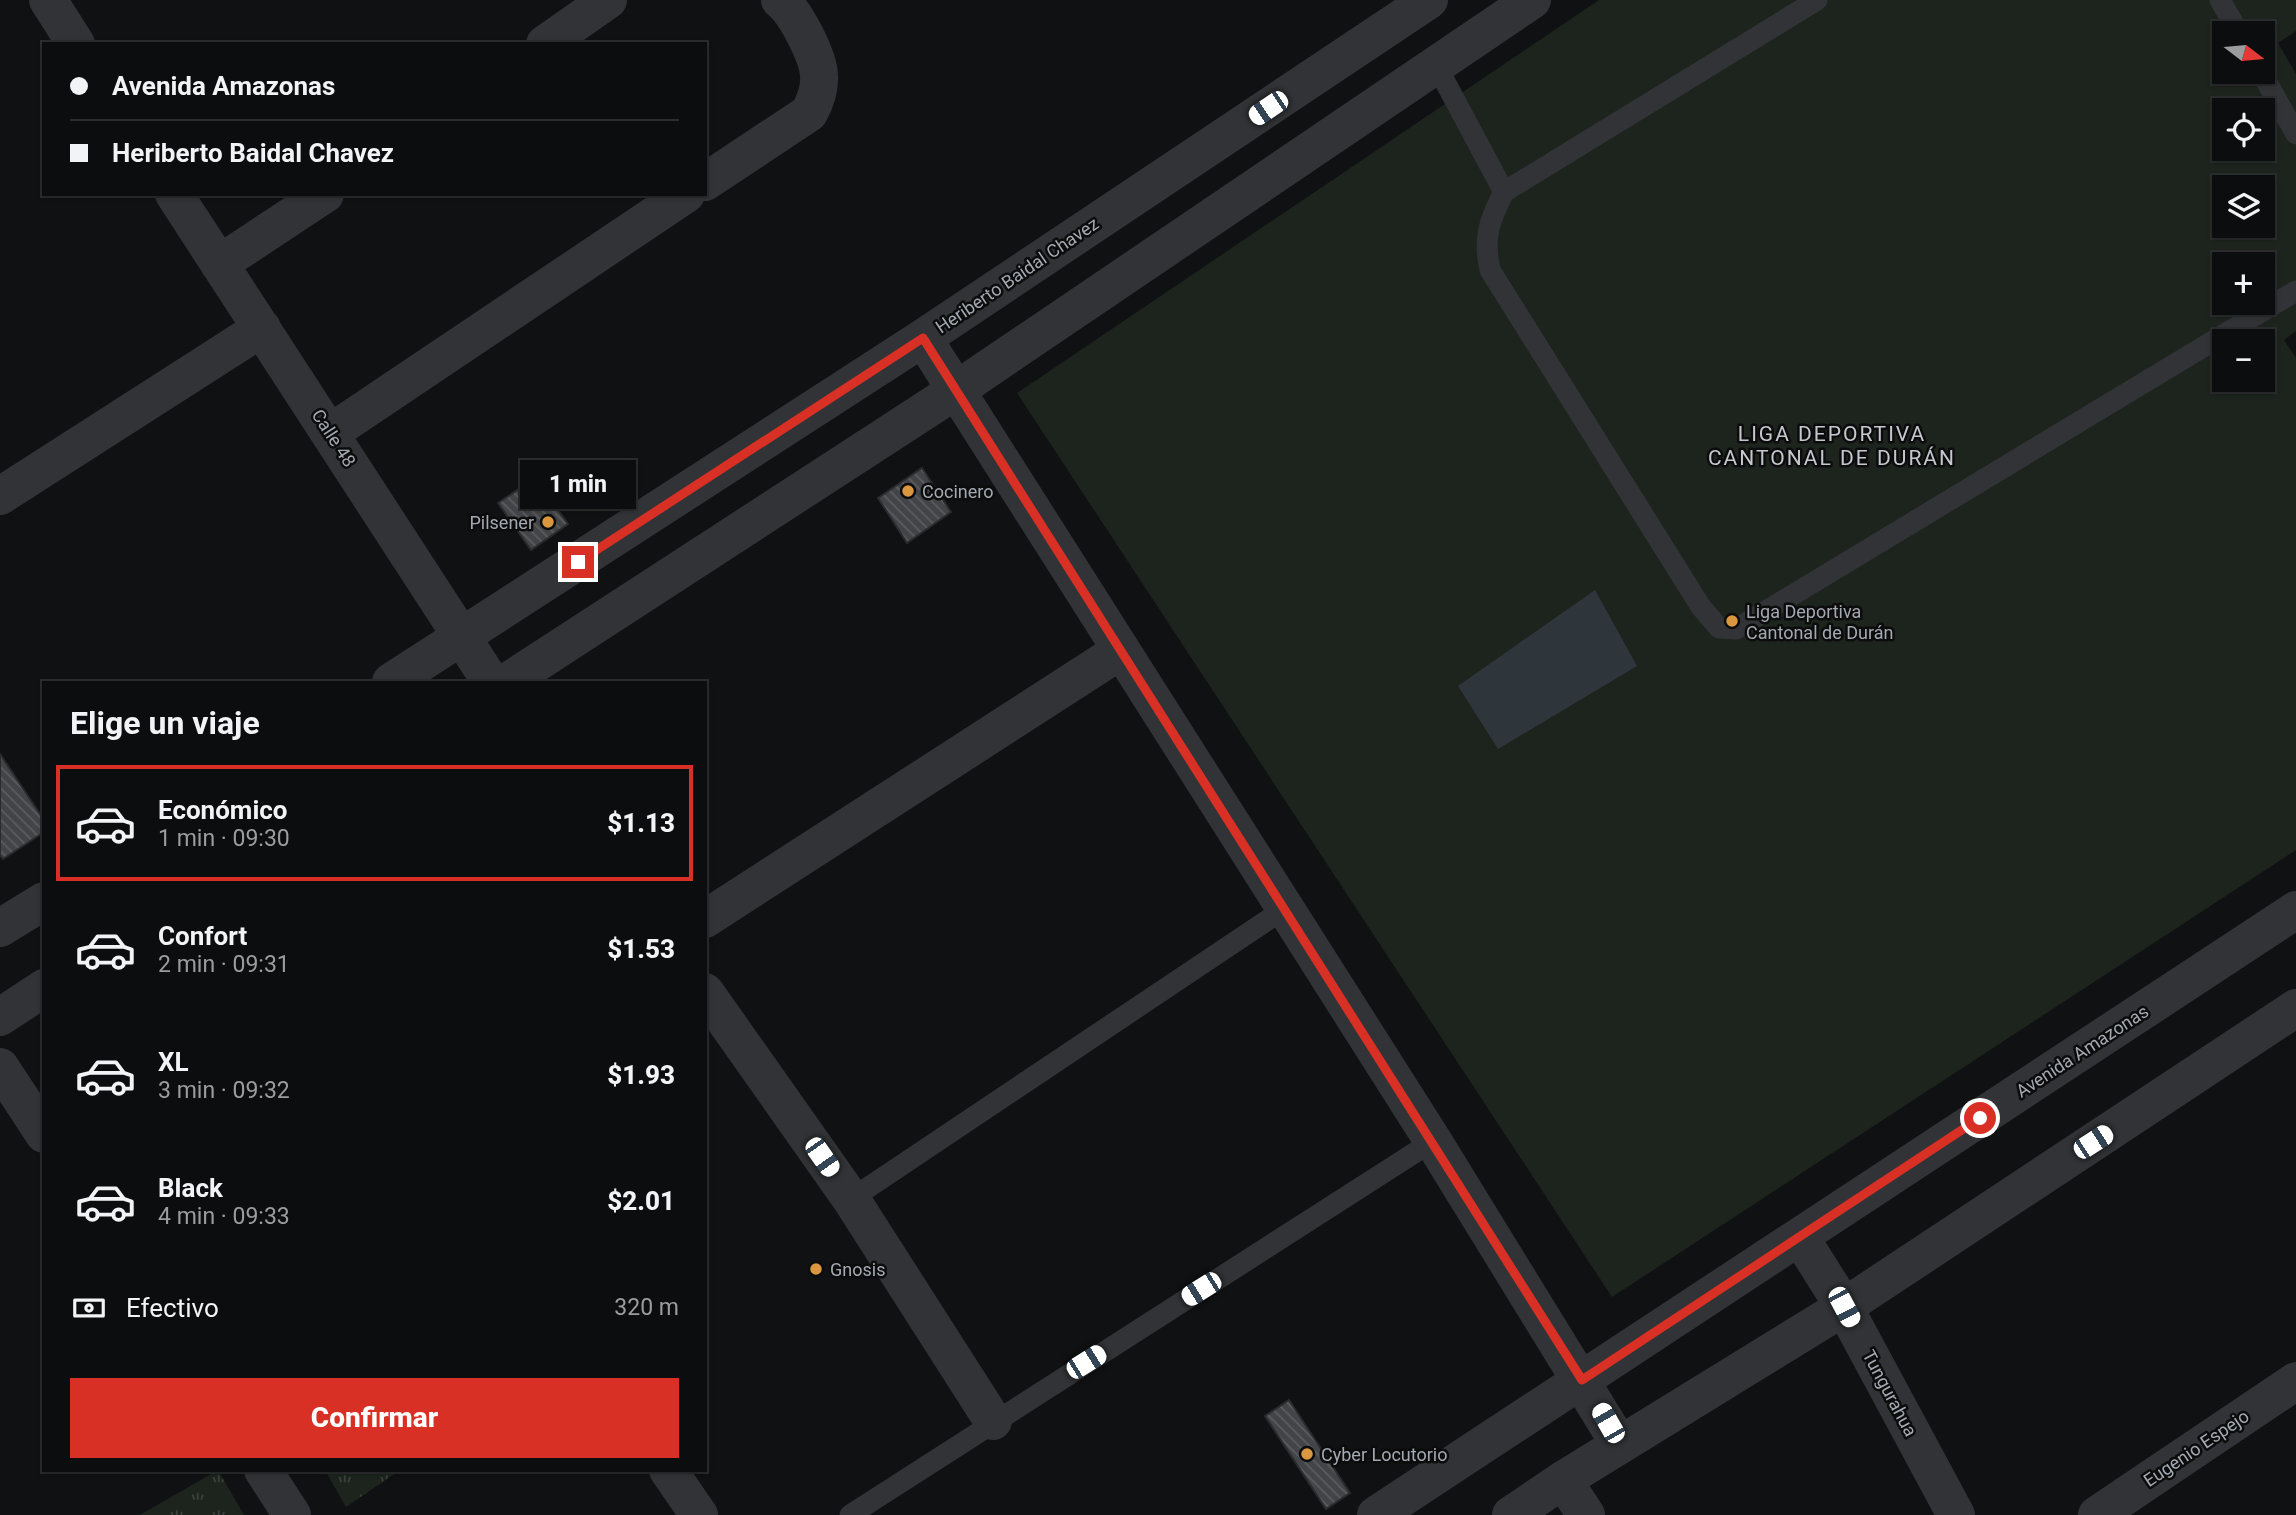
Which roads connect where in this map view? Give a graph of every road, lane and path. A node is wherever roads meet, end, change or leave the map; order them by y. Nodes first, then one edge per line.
1 (48, 0) edge
2 (608, 0) edge
3 (780, 0) edge
4 (1429, 0) edge
5 (1532, 0) edge
6 (1818, 0) edge
7 (2220, 0) edge
8 (2232, 21) edge
9 (75, 42) edge
10 (548, 42) edge
11 (1436, 65) junction
12 (2267, 84) edge
13 (2296, 134) edge
14 (707, 181) edge
15 (1504, 192) junction
16 (175, 196) edge
17 (322, 196) edge
18 (683, 196) edge
19 (219, 264) junction
20 (2296, 291) edge
21 (262, 328) junction
22 (923, 338) junction
23 (955, 391) junction
24 (330, 433) junction
25 (0, 496) edge
26 (463, 637) junction
27 (1120, 651) junction
28 (393, 681) edge
29 (490, 681) edge
30 (509, 681) edge
31 (42, 902) edge
32 (1284, 909) junction
33 (2296, 910) edge
34 (707, 918) edge
35 (2, 922) edge
36 (42, 989) edge
37 (707, 995) edge
38 (2296, 1008) edge
39 (0, 1017) edge
40 (0, 1067) edge
41 (42, 1131) edge
42 (1433, 1141) junction
43 (851, 1199) junction
44 (1800, 1237) junction
45 (1844, 1307) junction
46 (1582, 1380) junction
47 (2296, 1381) edge
48 (993, 1421) junction
49 (1620, 1445) junction
50 (263, 1472) edge
51 (669, 1472) edge
52 (1563, 1480) junction
53 (292, 1515) edge
54 (699, 1515) edge
55 (850, 1515) edge
56 (1376, 1515) edge
57 (1511, 1515) edge
58 (1586, 1515) edge
59 (1956, 1515) edge
60 (2097, 1515) edge

1 - 9 street
2 - 10 street
3 - 14 street
4 - 22 street, Heriberto Baidal Chavez
5 - 11 street
6 - 15 lane
7 - 8 lane
11 - 15 lane
11 - 23 street
12 - 13 lane
15 - 20 lane
16 - 19 street, Calle 48
17 - 19 street
18 - 24 street
19 - 21 street, Calle 48
21 - 24 street, Calle 48
21 - 25 street
22 - 23 street
22 - 26 street, Heriberto Baidal Chavez
23 - 27 street
23 - 30 street
24 - 26 street, Calle 48
26 - 28 street, Heriberto Baidal Chavez
26 - 29 street, Calle 48
27 - 32 street
27 - 34 street
31 - 35 street
32 - 42 street
32 - 43 lane
33 - 44 street, Avenida Amazonas
36 - 39 street
37 - 43 street
38 - 45 street
40 - 41 street
42 - 46 street
42 - 48 lane
43 - 48 street
44 - 45 street, Tungurahua
44 - 46 street, Avenida Amazonas
45 - 49 street
45 - 59 street, Tungurahua
46 - 49 street
46 - 56 street, Avenida Amazonas
47 - 60 street, Eugenio Espejo
48 - 55 lane
49 - 52 street
50 - 53 street
51 - 54 street
52 - 57 street
52 - 58 street

